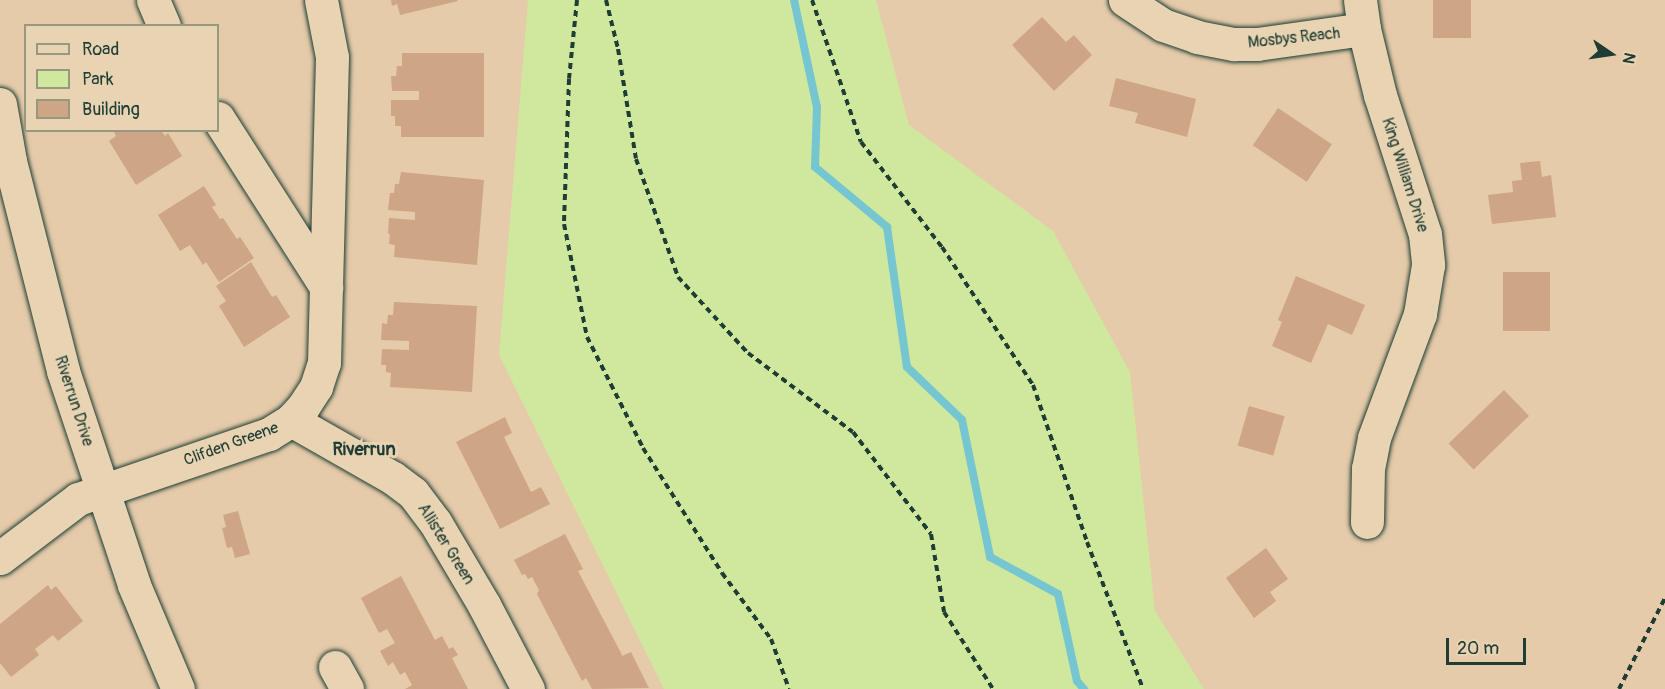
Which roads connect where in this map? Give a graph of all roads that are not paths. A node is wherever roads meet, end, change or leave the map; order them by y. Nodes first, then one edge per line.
1 (153, 0) edge
2 (321, 0) edge
3 (1125, 0) edge
4 (1362, 15) edge
5 (163, 24) edge
6 (0, 104) edge
7 (219, 120) edge
8 (326, 287) junction
9 (291, 420) junction
10 (102, 488) junction
11 (1367, 522) dead end
12 (0, 558) edge
13 (178, 689) edge
14 (528, 689) edge

1 - 5 street
2 - 8 street, Clifden Greene
3 - 4 street, Mosbys Reach
4 - 11 street, King William Drive
6 - 10 street, Riverrun Drive
7 - 8 street
8 - 9 street, Clifden Greene
9 - 10 street, Clifden Greene
9 - 14 street, Allister Green
10 - 12 street, Clifden Greene
10 - 13 street, Riverrun Drive

